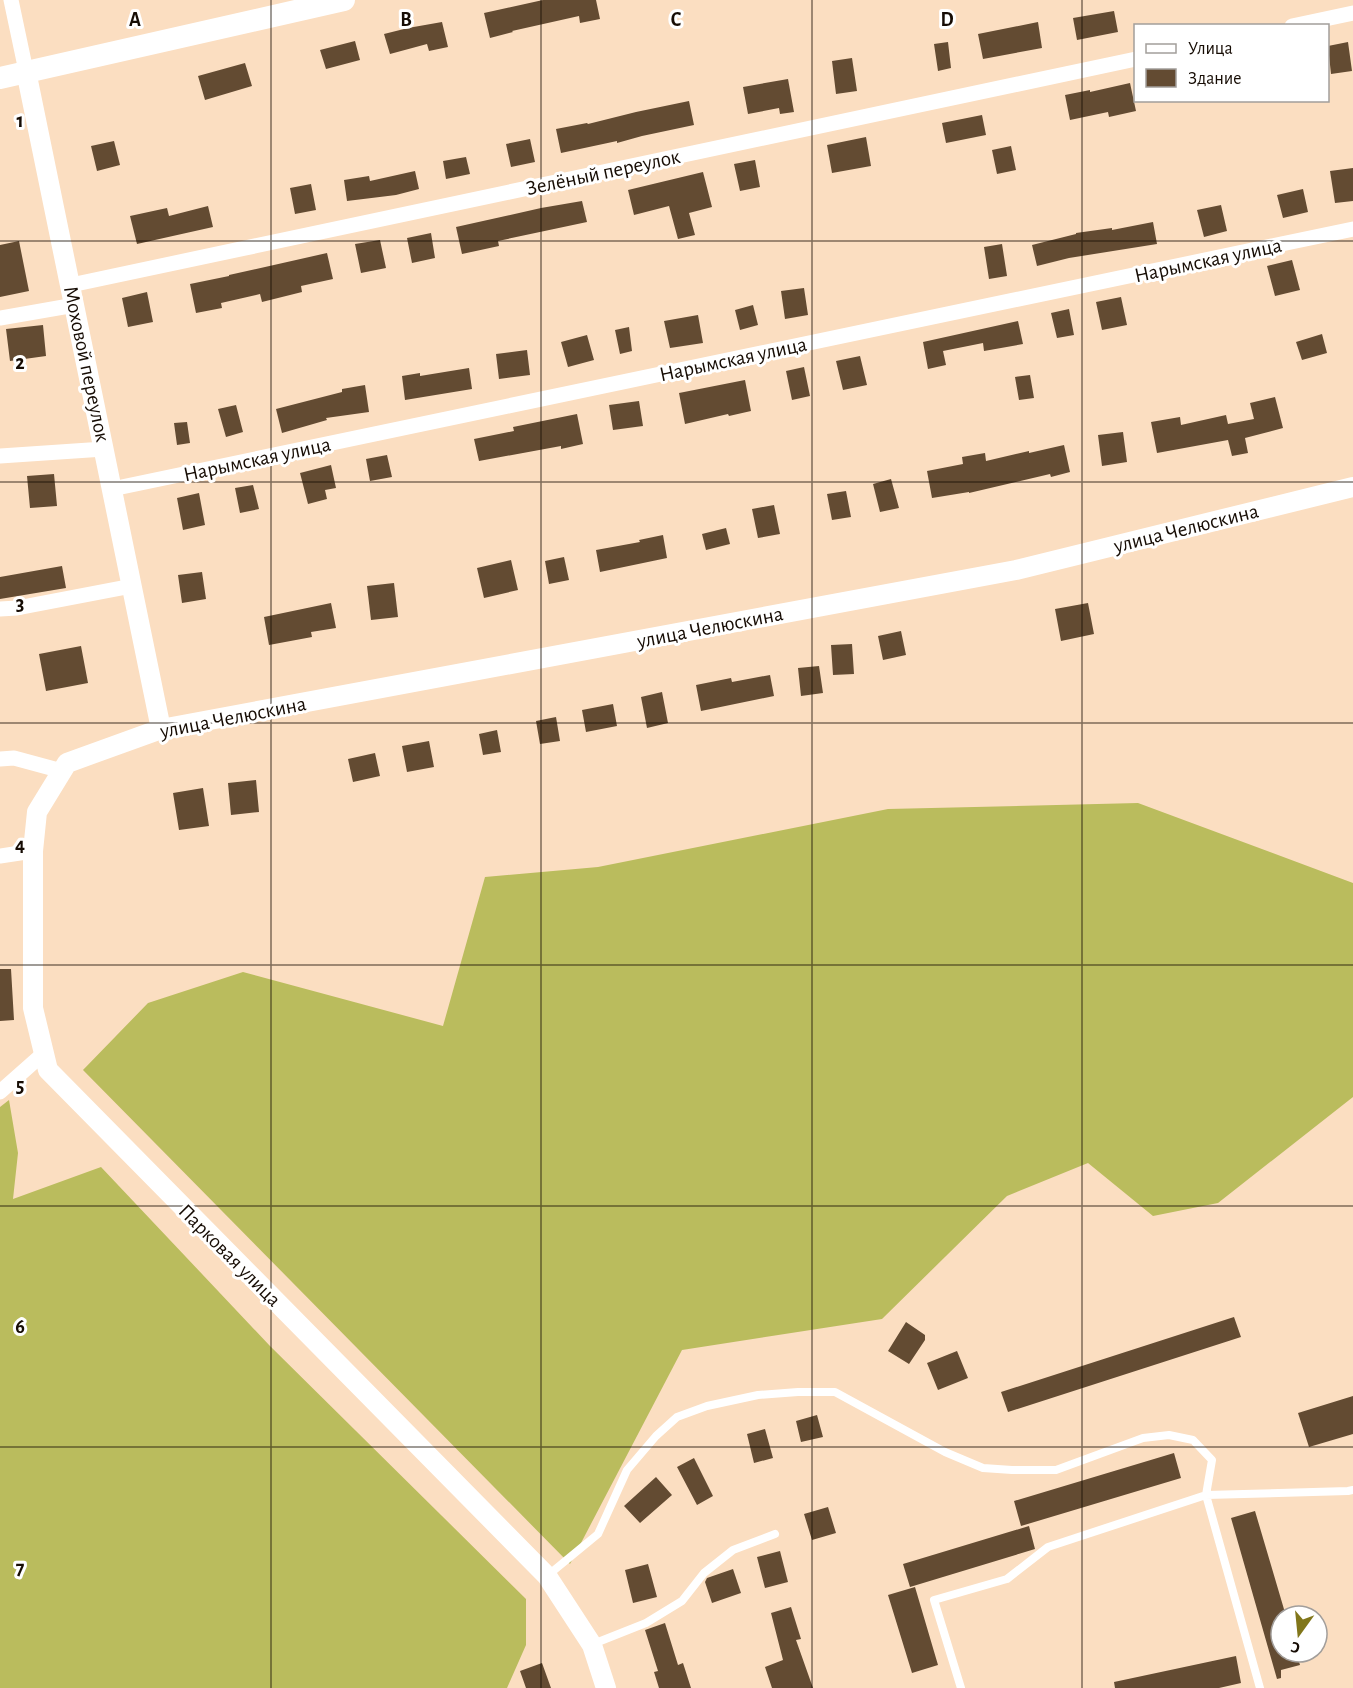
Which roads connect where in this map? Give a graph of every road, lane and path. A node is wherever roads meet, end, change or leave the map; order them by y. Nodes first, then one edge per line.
1 (11, 0) edge
2 (344, 0) edge
3 (1352, 0) edge
4 (1353, 6) edge
5 (1353, 12) edge
6 (1301, 24) edge
7 (1134, 59) edge
8 (26, 71) junction
9 (0, 78) edge
10 (1353, 229) edge
11 (71, 285) junction
12 (75, 305) junction
13 (0, 318) edge
14 (104, 449) junction
15 (0, 456) edge
16 (1353, 487) edge
17 (112, 489) junction
18 (132, 586) junction
19 (0, 609) edge
20 (161, 729) junction
21 (0, 759) edge
22 (65, 767) junction
23 (33, 851) junction
24 (0, 856) edge
25 (44, 1053) junction
26 (0, 1091) edge
27 (1353, 1490) edge
28 (1206, 1495) junction
29 (775, 1534) dead end
30 (547, 1576) junction
31 (592, 1645) junction
32 (606, 1688) edge
33 (961, 1688) edge
34 (1260, 1688) edge

1 - 8 street, Моховой переулок
2 - 8 main road
3 - 4 street
5 - 6 street
7 - 11 street, Зелёный переулок
8 - 9 main road
8 - 11 street, Моховой переулок
10 - 17 street, Нарымская улица
11 - 12 street, Моховой переулок
12 - 13 street
12 - 14 street, Моховой переулок
14 - 15 street
14 - 17 street, Моховой переулок
16 - 20 street, улица Челюскина
17 - 18 street, Моховой переулок
18 - 19 street
18 - 20 street, Моховой переулок
20 - 22 street, улица Челюскина
21 - 22 street
22 - 23 street, Парковая улица
23 - 24 street
23 - 25 street, Парковая улица
25 - 26 street
25 - 30 street, Парковая улица
27 - 28 lane
28 - 30 lane
28 - 33 lane
28 - 34 lane
29 - 31 lane
30 - 31 street, Парковая улица
31 - 32 street, Парковая улица

